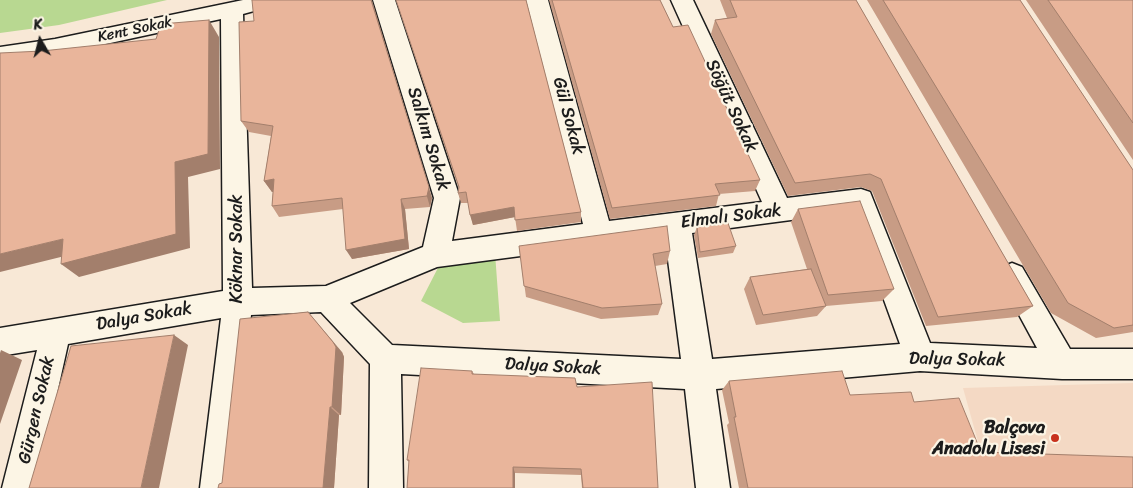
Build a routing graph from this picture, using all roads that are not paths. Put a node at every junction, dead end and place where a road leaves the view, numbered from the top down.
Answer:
1 (269, 0) edge
2 (384, 0) edge
3 (536, 0) edge
4 (682, 0) edge
5 (232, 10) junction
6 (0, 55) edge
7 (780, 211) junction
8 (677, 223) junction
9 (599, 232) junction
10 (435, 255) junction
11 (1002, 260) edge
12 (327, 299) junction
13 (238, 302) junction
14 (56, 332) junction
15 (0, 342) edge
16 (920, 357) junction
17 (385, 359) junction
18 (1062, 364) junction
19 (1133, 364) edge
20 (699, 375) junction
21 (19, 488) edge
22 (217, 488) edge
23 (386, 488) edge
24 (713, 488) edge

1 - 5 street, Kent Sokak
2 - 10 street, Salkım Sokak
3 - 9 street, Gül Sokak
4 - 7 street, Söğüt Sokak
5 - 6 street, Kent Sokak
5 - 13 street, Köknar Sokak
7 - 8 street, Elmalı Sokak
7 - 16 street, Elmalı Sokak
8 - 9 street, Elmalı Sokak
8 - 20 street
9 - 10 street, Elmalı Sokak
10 - 12 street
11 - 18 street
12 - 13 street, Dalya Sokak
12 - 17 street
13 - 14 street, Dalya Sokak
13 - 22 street, Köknar Sokak
14 - 15 street, Dalya Sokak
14 - 21 street, Gürgen Sokak
16 - 18 street, Dalya Sokak
16 - 20 street, Dalya Sokak
17 - 20 street, Dalya Sokak
17 - 23 street
18 - 19 street, Dalya Sokak
20 - 24 street

